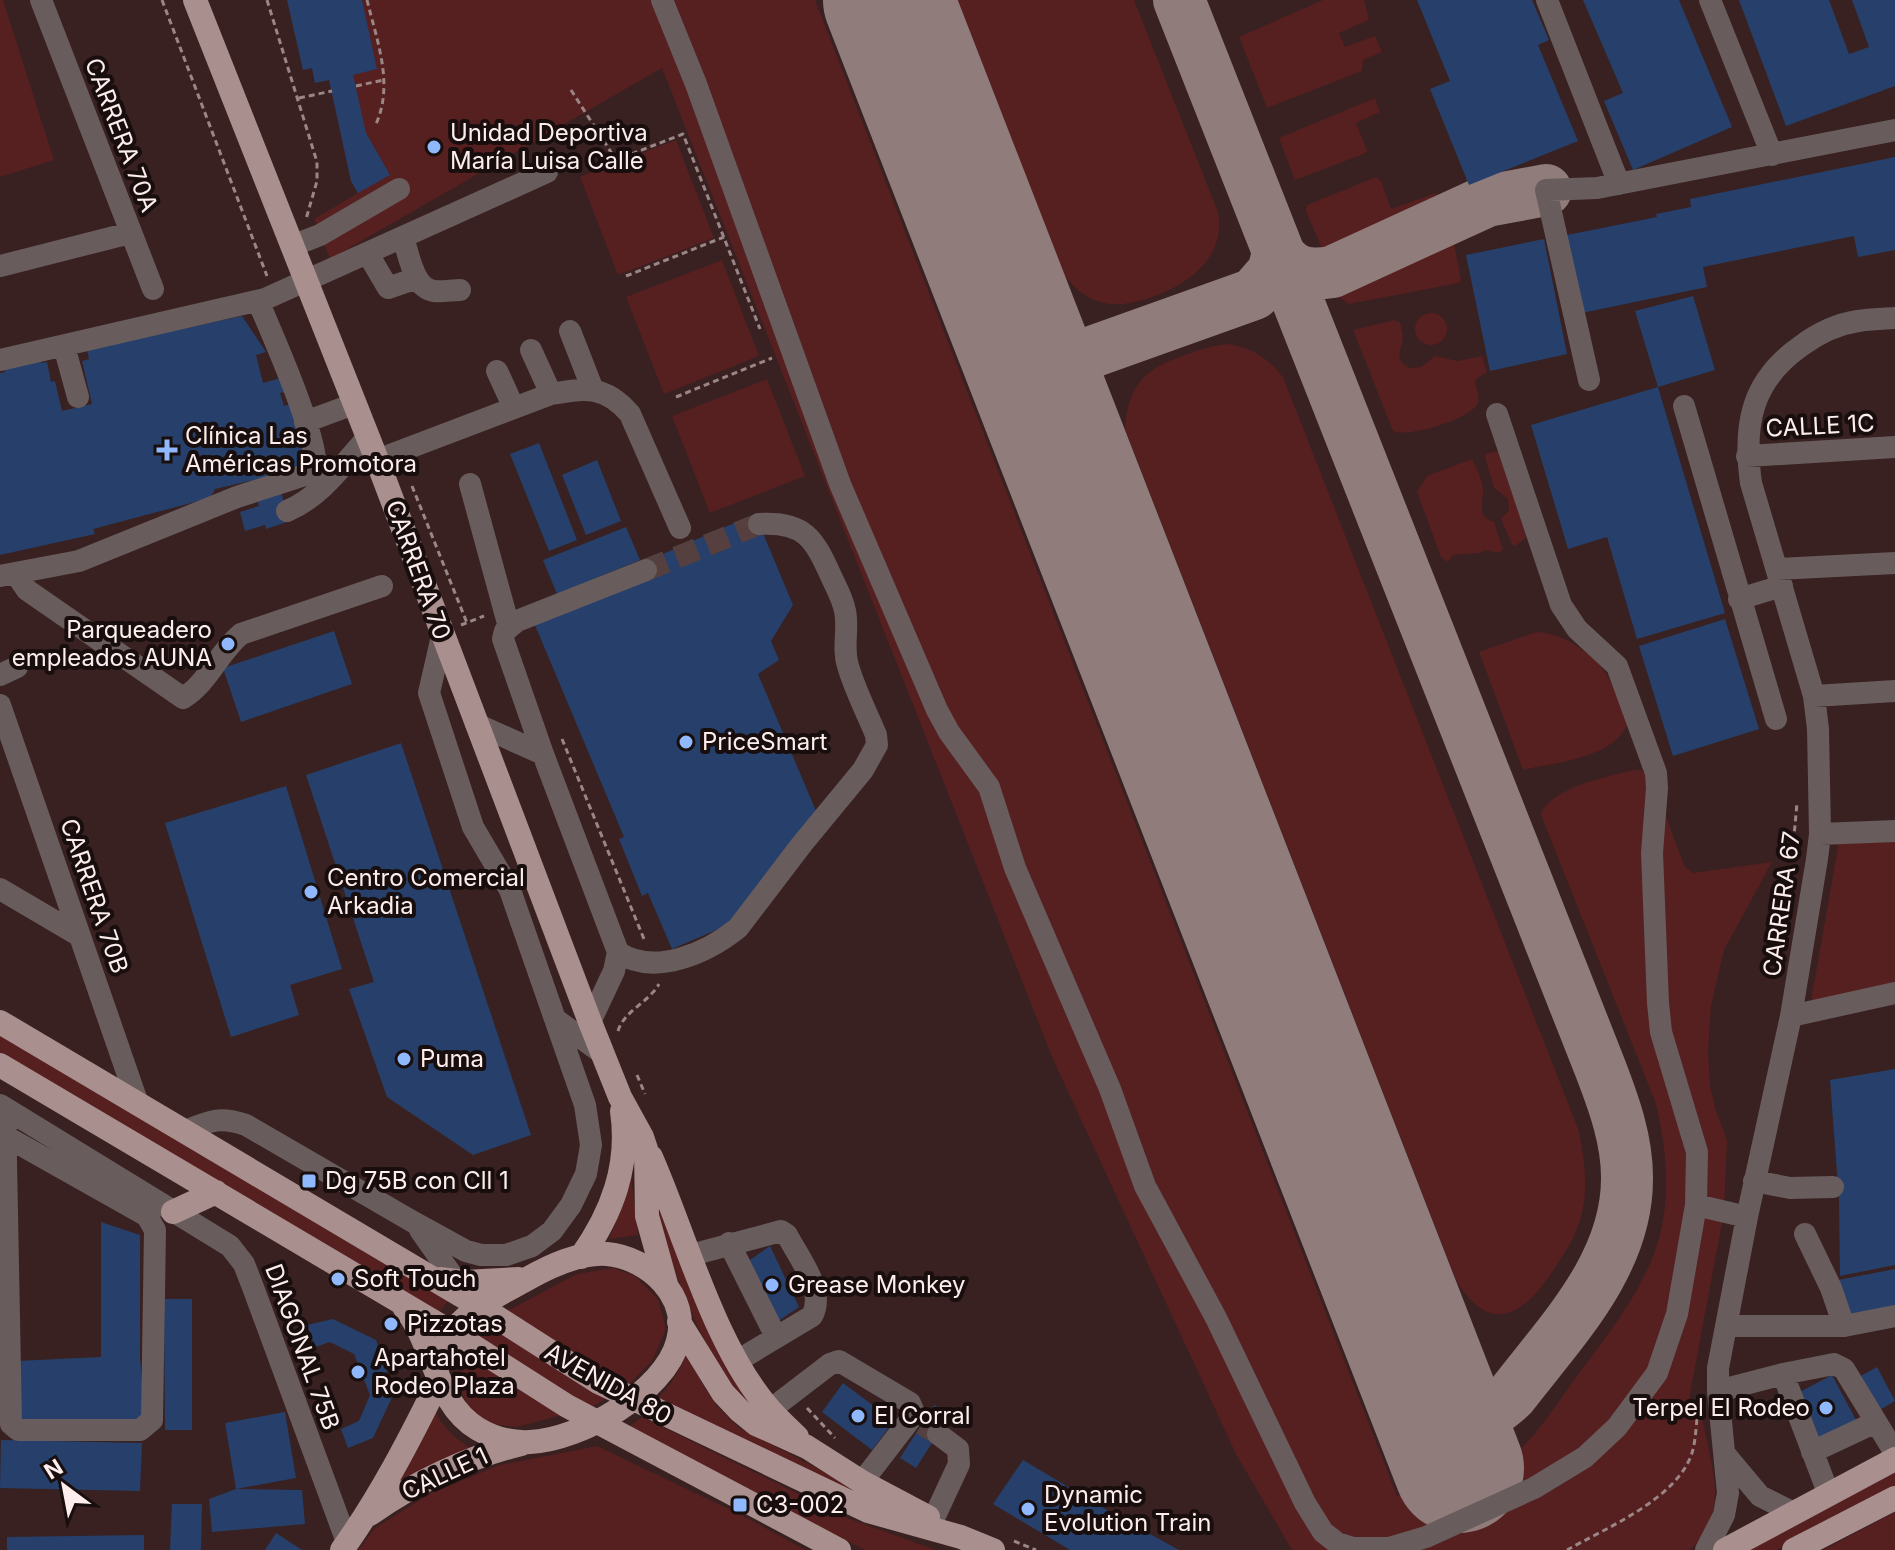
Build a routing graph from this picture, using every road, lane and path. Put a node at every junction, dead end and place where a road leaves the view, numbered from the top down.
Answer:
1 (41, 0) edge
2 (162, 0) edge
3 (195, 0) edge
4 (267, 0) edge
5 (367, 0) edge
6 (662, 0) edge
7 (1547, 0) edge
8 (1710, 0) edge
9 (385, 80) junction
10 (356, 86) dead end
11 (571, 90) dead end
12 (332, 91) dead end
13 (299, 98) junction
14 (376, 124) dead end
15 (1895, 130) edge
16 (1772, 155) junction
17 (547, 172) dead end
18 (1619, 184) junction
19 (399, 189) dead end
20 (130, 233) junction
21 (724, 237) junction
22 (403, 238) junction
23 (302, 242) junction
24 (368, 254) junction
25 (0, 266) edge
26 (626, 276) dead end
27 (417, 278) junction
28 (305, 281) junction
29 (153, 289) dead end
30 (460, 290) dead end
31 (265, 298) junction
32 (1895, 318) edge
33 (570, 331) dead end
34 (761, 331) dead end
35 (64, 346) junction
36 (531, 350) dead end
37 (772, 358) dead end
38 (0, 360) edge
39 (497, 371) dead end
40 (1589, 380) dead end
41 (593, 390) junction
42 (551, 394) junction
43 (78, 397) dead end
44 (676, 397) dead end
45 (354, 404) junction
46 (1684, 406) dead end
47 (514, 408) junction
48 (1497, 414) dead end
49 (305, 422) junction
50 (368, 437) junction
51 (1895, 447) edge
52 (1747, 456) junction
53 (377, 460) junction
54 (470, 484) dead end
55 (287, 511) dead end
56 (759, 524) tunnel mouth
57 (680, 528) dead end
58 (1895, 563) edge
59 (646, 570) tunnel mouth
60 (8, 575) edge
61 (1780, 577) junction
62 (382, 586) dead end
63 (1739, 599) junction
64 (509, 627) junction
65 (442, 636) junction
66 (1895, 691) edge
67 (1814, 696) junction
68 (0, 705) edge
69 (1776, 719) dead end
70 (476, 724) junction
71 (543, 754) junction
72 (1797, 803) dead end
73 (1895, 831) edge
74 (1820, 834) junction
75 (0, 889) edge
76 (1787, 905) dead end
77 (80, 936) junction
78 (618, 952) junction
79 (1895, 993) edge
80 (1791, 1016) junction
81 (555, 1019) junction
82 (0, 1022) edge
83 (590, 1022) junction
84 (602, 1053) junction
85 (0, 1065) edge
86 (620, 1097) junction
87 (138, 1104) junction
88 (2, 1107) edge
89 (185, 1131) junction
90 (5, 1136) junction
91 (642, 1137) junction
92 (1754, 1181) junction
93 (1833, 1187) dead end
94 (216, 1192) junction
95 (1696, 1205) junction
96 (173, 1212) junction
97 (1747, 1217) junction
98 (415, 1223) junction
99 (1805, 1234) dead end
100 (729, 1243) junction
101 (691, 1255) junction
102 (581, 1257) junction
103 (529, 1277) junction
104 (444, 1280) junction
105 (666, 1284) junction
106 (397, 1299) junction
107 (479, 1306) junction
108 (1895, 1316) edge
109 (679, 1322) junction
110 (1726, 1326) junction
111 (1844, 1326) junction
112 (451, 1332) junction
113 (776, 1337) junction
114 (737, 1361) junction
115 (1783, 1374) junction
116 (438, 1375) junction
117 (1718, 1391) junction
118 (632, 1401) junction
119 (1698, 1409) dead end
120 (770, 1410) junction
121 (595, 1421) junction
122 (1876, 1422) junction
123 (924, 1425) junction
124 (530, 1442) junction
125 (807, 1447) junction
126 (1723, 1451) junction
127 (1812, 1452) junction
128 (1895, 1456) edge
129 (862, 1482) junction
130 (1829, 1495) junction
131 (1895, 1498) edge
132 (1794, 1513) junction
133 (365, 1518) junction
134 (933, 1520) junction
135 (961, 1537) junction
136 (344, 1546) edge
137 (839, 1550) edge
138 (993, 1550) edge
139 (1567, 1550) edge
140 (1706, 1550) edge
141 (1725, 1550) edge
142 (1794, 1550) edge

1 - 20 street, CARRERA 70A
2 - 31 path
3 - 23 main road, CARRERA 70
4 - 13 path
5 - 9 path
6 - 95 street
7 - 18 street
8 - 16 street
9 - 10 path
9 - 14 path
11 - 21 path
12 - 13 path
13 - 23 path
15 - 16 street
16 - 18 street
17 - 22 street
18 - 40 street
19 - 23 street
20 - 25 street
20 - 29 street, CARRERA 70A
21 - 26 path
21 - 34 path
22 - 24 street
22 - 27 street
23 - 28 main road, CARRERA 70
24 - 27 street
24 - 28 street
27 - 30 street
28 - 31 street
28 - 45 main road, CARRERA 70
31 - 35 street
31 - 49 street
32 - 52 street, CARRERA 67
33 - 41 street
35 - 38 street
35 - 43 street
36 - 42 street
37 - 44 path
39 - 47 street
41 - 42 street
41 - 57 street
42 - 47 street
45 - 49 street
45 - 50 main road, CARRERA 70
46 - 63 street
47 - 53 street
48 - 95 street
49 - 60 street
50 - 53 main road, CARRERA 70
50 - 55 street
51 - 52 street, CALLE 1C
52 - 61 street, CARRERA 67
53 - 65 main road, CARRERA 70
54 - 64 street
56 - 78 street
58 - 61 street
59 - 64 street
60 - 62 street
61 - 63 street
61 - 67 street, CARRERA 67
63 - 69 street
64 - 71 street
65 - 70 main road, CARRERA 70
65 - 81 street
66 - 67 street
67 - 74 street, CARRERA 67
68 - 77 street, CARRERA 70B
70 - 71 street
70 - 83 main road, CARRERA 70
71 - 78 street
72 - 76 path
73 - 74 street
74 - 80 street, CARRERA 67
75 - 77 street
77 - 87 street, CARRERA 70B
78 - 83 street
79 - 80 street
80 - 92 street, CARRERA 67
81 - 84 street
81 - 98 street
82 - 87 main road, AVENIDA 80
83 - 84 main road, CARRERA 70
84 - 86 main road, CARRERA 70
85 - 94 main road, AVENIDA 80
86 - 91 main road, CARRERA 70
86 - 102 main road, CARRERA 70
87 - 89 main road, AVENIDA 80
88 - 90 street
88 - 96 street, DIAGONAL 75B
89 - 98 street
89 - 104 main road, AVENIDA 80
90 - 90 street
91 - 101 main road
91 - 105 main road, CARRERA 70
92 - 93 street
92 - 97 street, CARRERA 67
94 - 96 main road
94 - 106 main road, AVENIDA 80
95 - 97 street
96 - 136 street, DIAGONAL 75B
97 - 110 street, CARRERA 67
98 - 104 street
99 - 111 street
100 - 101 street
100 - 113 street
100 - 113 street
101 - 114 main road
102 - 103 main road
102 - 105 main road
103 - 104 main road
103 - 107 main road
104 - 107 main road, AVENIDA 80
105 - 109 main road, CARRERA 70
106 - 112 main road, AVENIDA 80
106 - 116 main road
107 - 112 main road
107 - 118 main road, AVENIDA 80
108 - 111 street
109 - 118 main road, CALLE 1
109 - 125 main road, CARRERA 70
110 - 111 street
110 - 117 street, CARRERA 67
112 - 116 main road, CALLE 1
112 - 121 main road, AVENIDA 80
113 - 114 street
114 - 120 main road
115 - 117 street
115 - 122 street
115 - 127 street
116 - 124 main road
116 - 133 main road, CALLE 1
117 - 126 street, CARRERA 67
118 - 121 main road, CALLE 1
118 - 135 main road, AVENIDA 80
119 - 139 path
120 - 123 street
120 - 125 main road
121 - 124 main road, CALLE 1
121 - 137 main road, AVENIDA 80
122 - 127 street
122 - 128 street
123 - 129 street
123 - 134 street
124 - 133 main road, CALLE 1
125 - 129 main road
126 - 132 street
126 - 140 street, CARRERA 67
127 - 130 street
128 - 130 main road
129 - 134 main road
130 - 132 main road
131 - 142 main road
132 - 141 main road
133 - 136 main road, CALLE 1
134 - 135 main road
135 - 138 main road, AVENIDA 80

